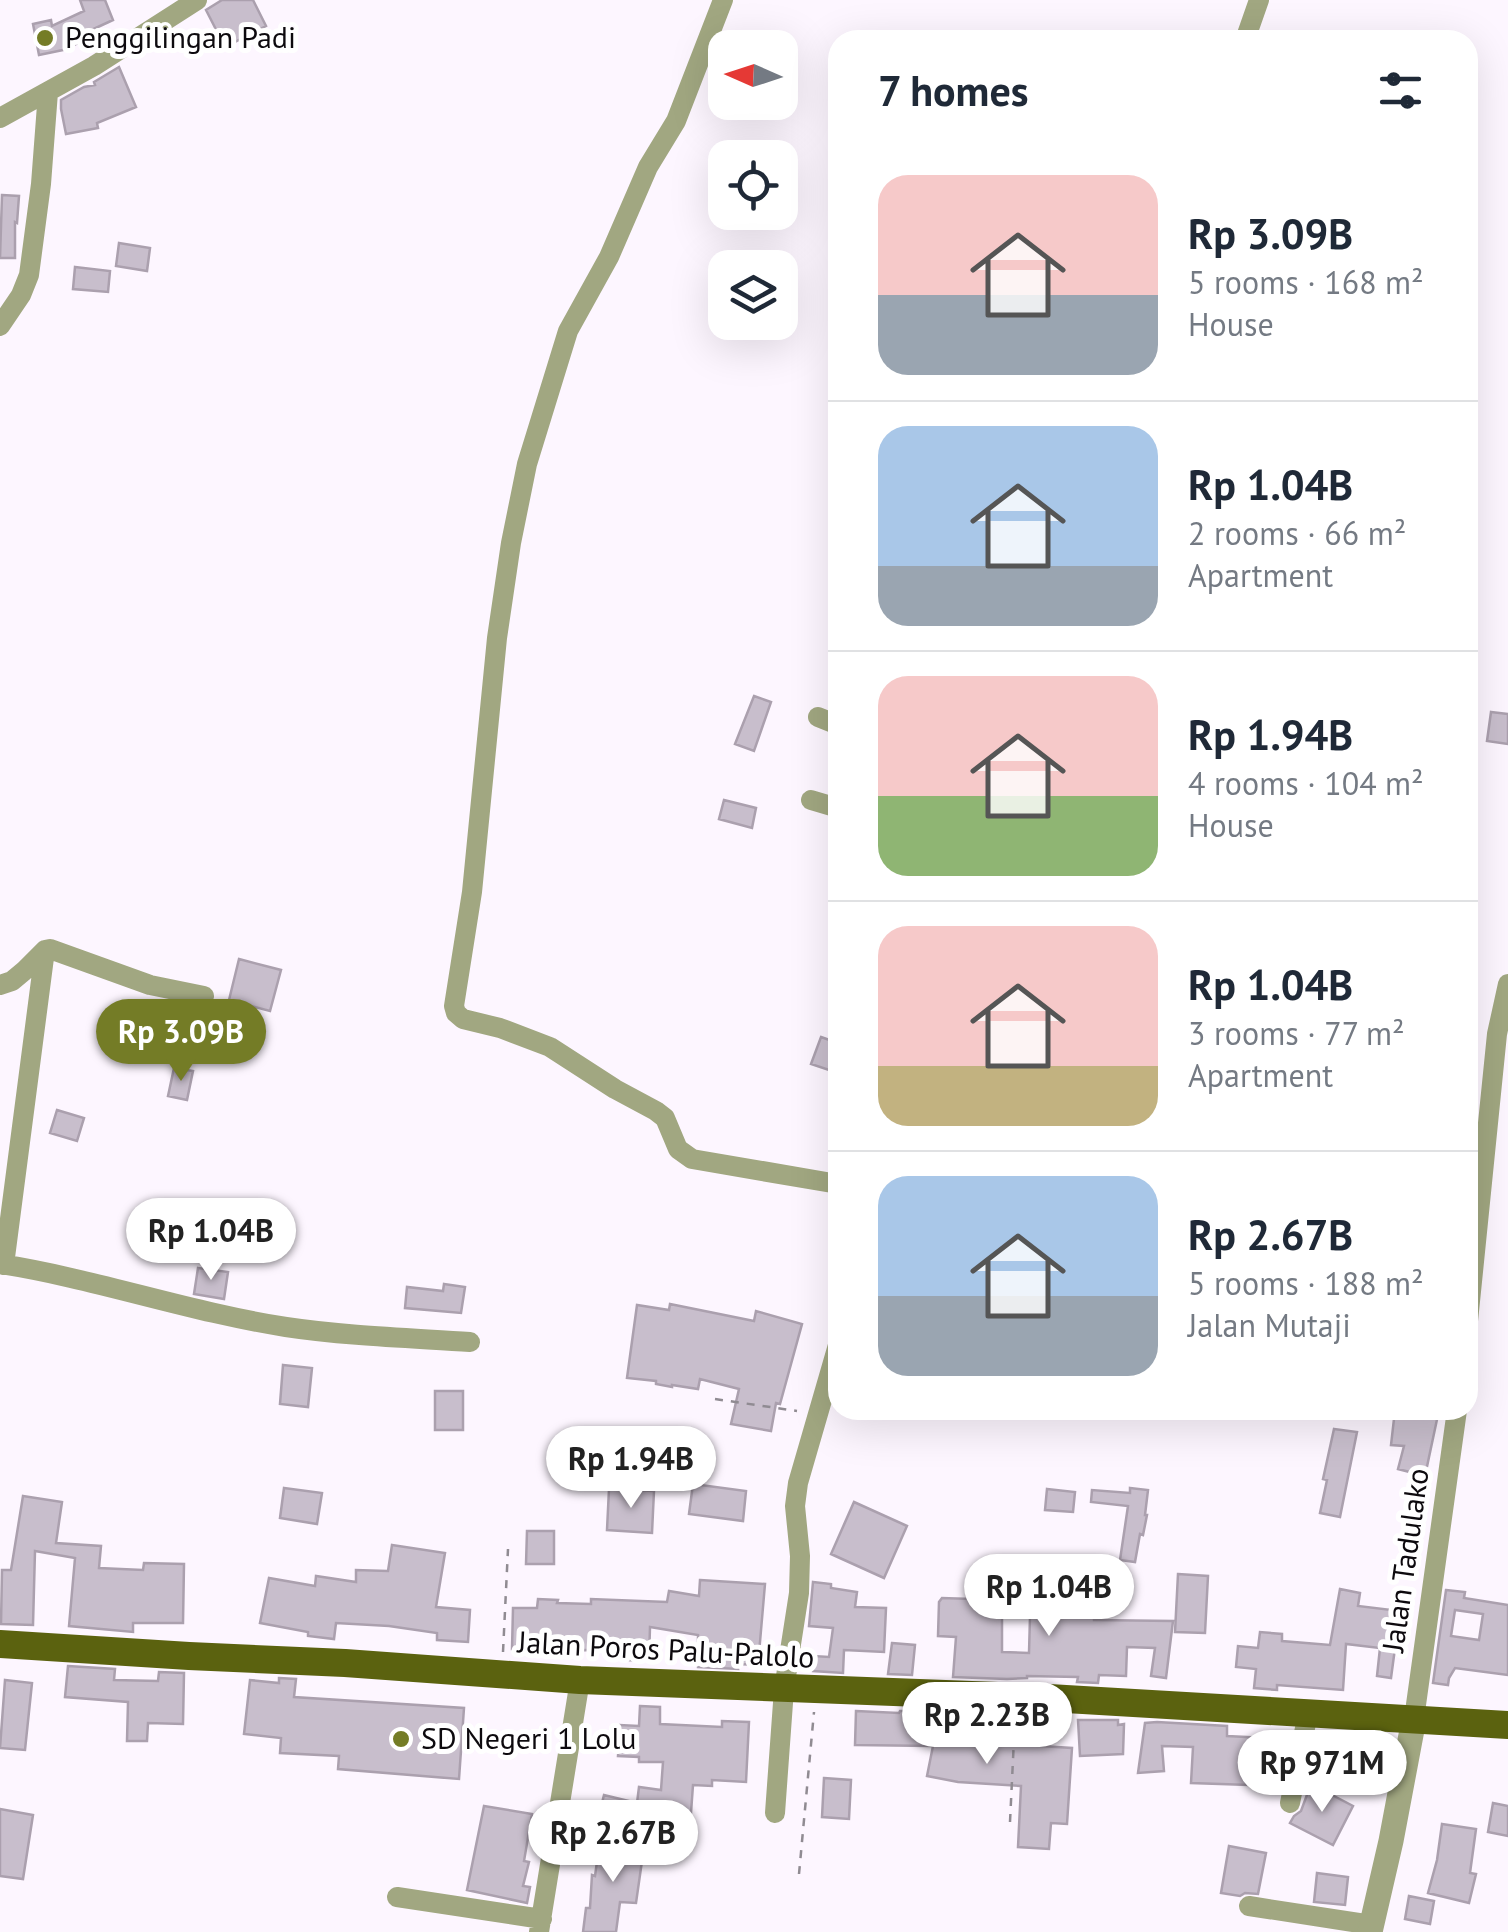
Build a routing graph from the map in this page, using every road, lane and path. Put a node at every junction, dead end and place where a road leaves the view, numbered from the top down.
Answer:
1 (197, 0) edge
2 (723, 0) edge
3 (1259, 0) edge
4 (1249, 30) edge
5 (48, 92) junction
6 (0, 118) edge
7 (0, 326) edge
8 (811, 800) dead end
9 (828, 805) edge
10 (45, 950) junction
11 (1508, 984) edge
12 (0, 985) edge
13 (204, 996) dead end
14 (828, 1182) edge
15 (1478, 1222) edge
16 (2, 1265) edge
17 (470, 1342) dead end
18 (828, 1380) edge
19 (715, 1398) dead end
20 (818, 1414) junction
21 (1456, 1420) edge
22 (508, 1549) dead end
23 (0, 1644) edge
24 (502, 1674) junction
25 (580, 1680) junction
26 (784, 1689) junction
27 (816, 1690) junction
28 (1016, 1696) junction
29 (1308, 1712) junction
30 (1414, 1719) junction
31 (1508, 1725) edge
32 (1290, 1803) dead end
33 (775, 1813) dead end
34 (1010, 1822) dead end
35 (799, 1874) dead end
36 (397, 1897) dead end
37 (1249, 1906) dead end
38 (540, 1926) edge
39 (1371, 1928) edge

1 - 5 street
2 - 14 street
3 - 4 street
5 - 6 street
5 - 7 street
8 - 9 street
10 - 12 street
10 - 13 street
10 - 16 street
11 - 15 street
16 - 17 street
18 - 20 street
19 - 20 path
20 - 26 street
21 - 30 street, Jalan Tadulako
22 - 24 path
23 - 24 main road, Jalan Poros Palu-Palolo
24 - 25 main road, Jalan Poros Palu-Palolo
25 - 26 main road, Jalan Poros Palu-Palolo
25 - 38 street
26 - 27 main road, Jalan Poros Palu-Palolo
26 - 33 street
27 - 28 main road, Jalan Poros Palu-Palolo
27 - 35 path
28 - 29 main road, Jalan Poros Palu-Palolo
28 - 34 path
29 - 30 main road, Jalan Poros Palu-Palolo
29 - 32 street
30 - 31 main road, Jalan Poros Palu-Palolo
30 - 39 street
36 - 38 street
37 - 39 street

